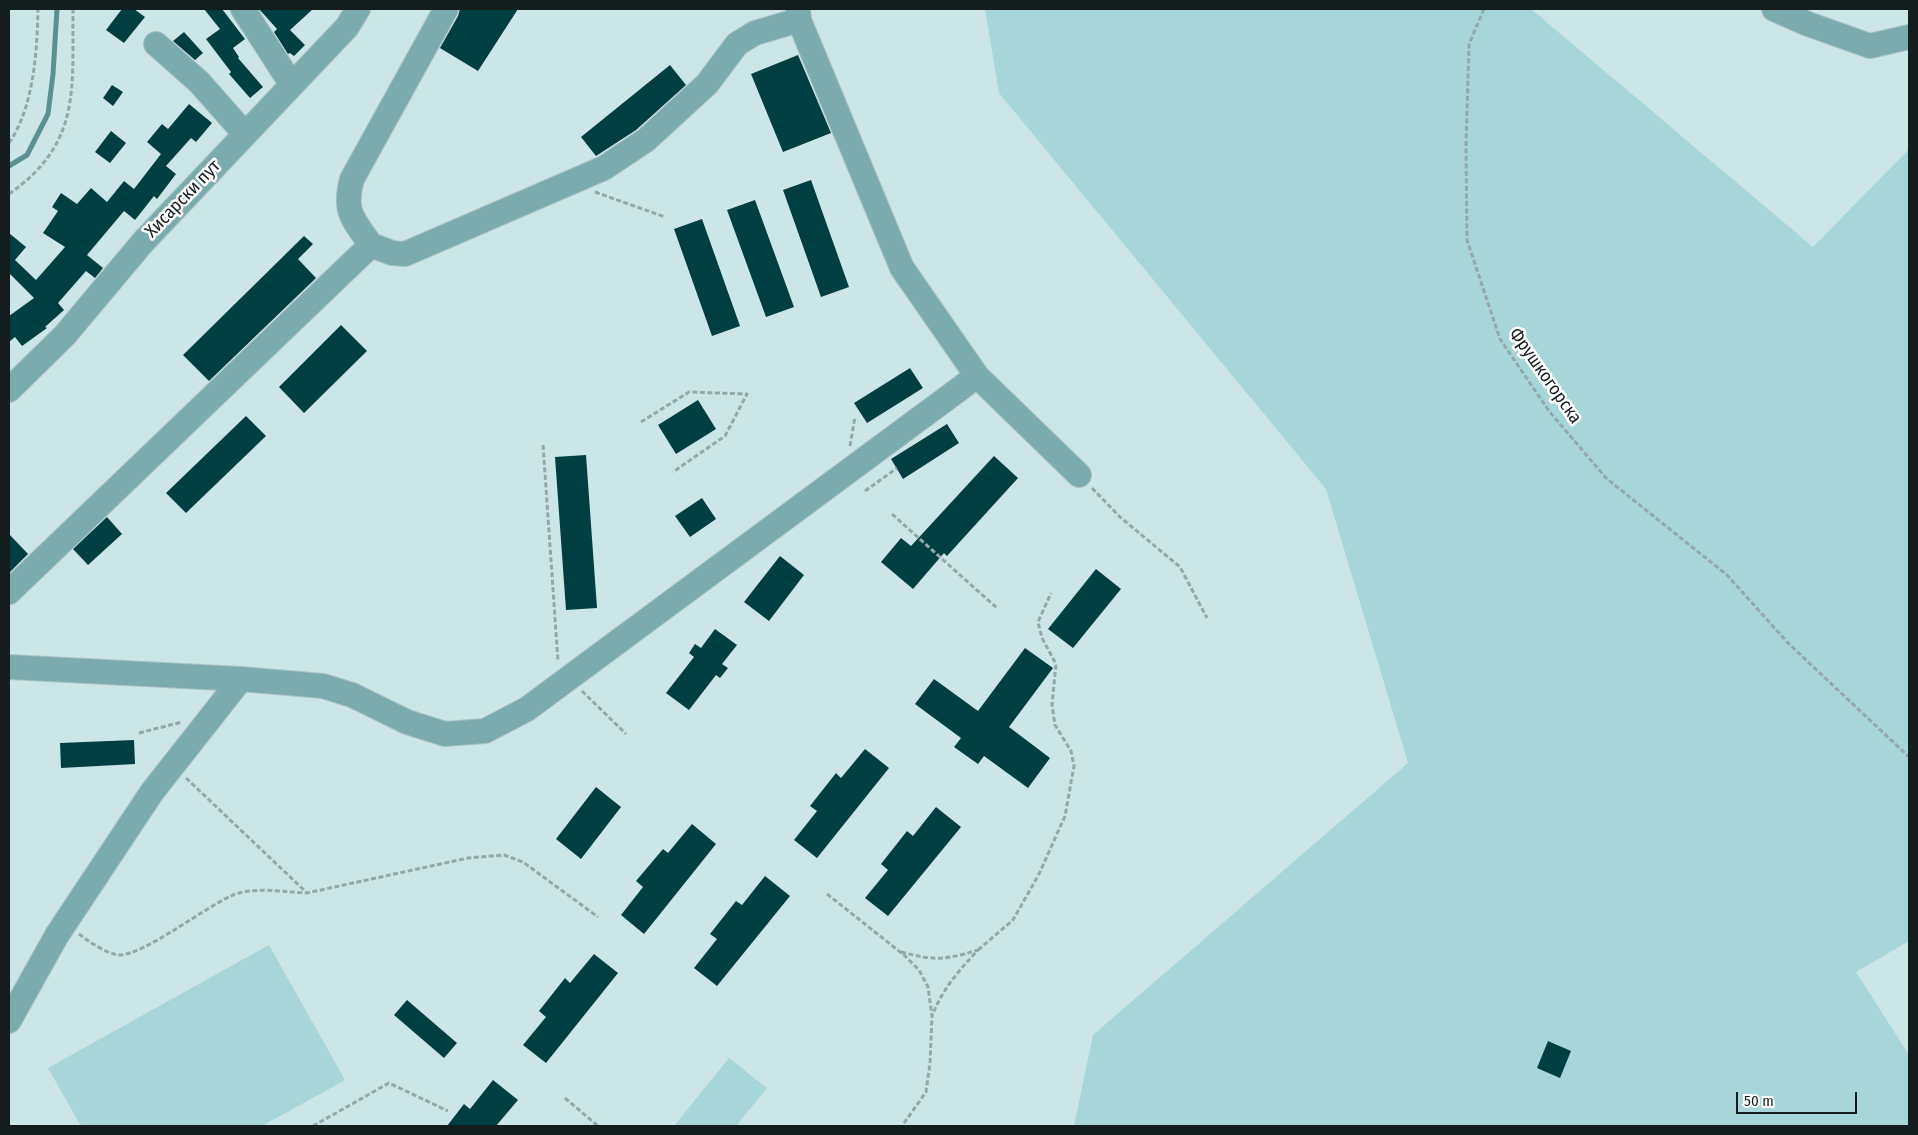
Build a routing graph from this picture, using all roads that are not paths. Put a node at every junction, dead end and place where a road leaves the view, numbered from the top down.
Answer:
1 (243, 9) edge
2 (358, 9) edge
3 (446, 9) edge
4 (1774, 9) edge
5 (798, 15) edge
6 (1909, 37) edge
7 (156, 44) dead end
8 (292, 85) junction
9 (245, 134) junction
10 (371, 245) junction
11 (977, 376) junction
12 (9, 390) edge
13 (1080, 475) road end
14 (9, 592) edge
15 (9, 667) edge
16 (241, 679) junction
17 (9, 1021) edge

1 - 8 street
2 - 8 street, Хисарски пут
3 - 10 street
4 - 6 street
5 - 10 street
5 - 11 street
7 - 9 street
8 - 9 street, Хисарски пут
9 - 12 street, Хисарски пут
10 - 14 street
11 - 13 street
11 - 16 street
15 - 16 street
16 - 17 street

